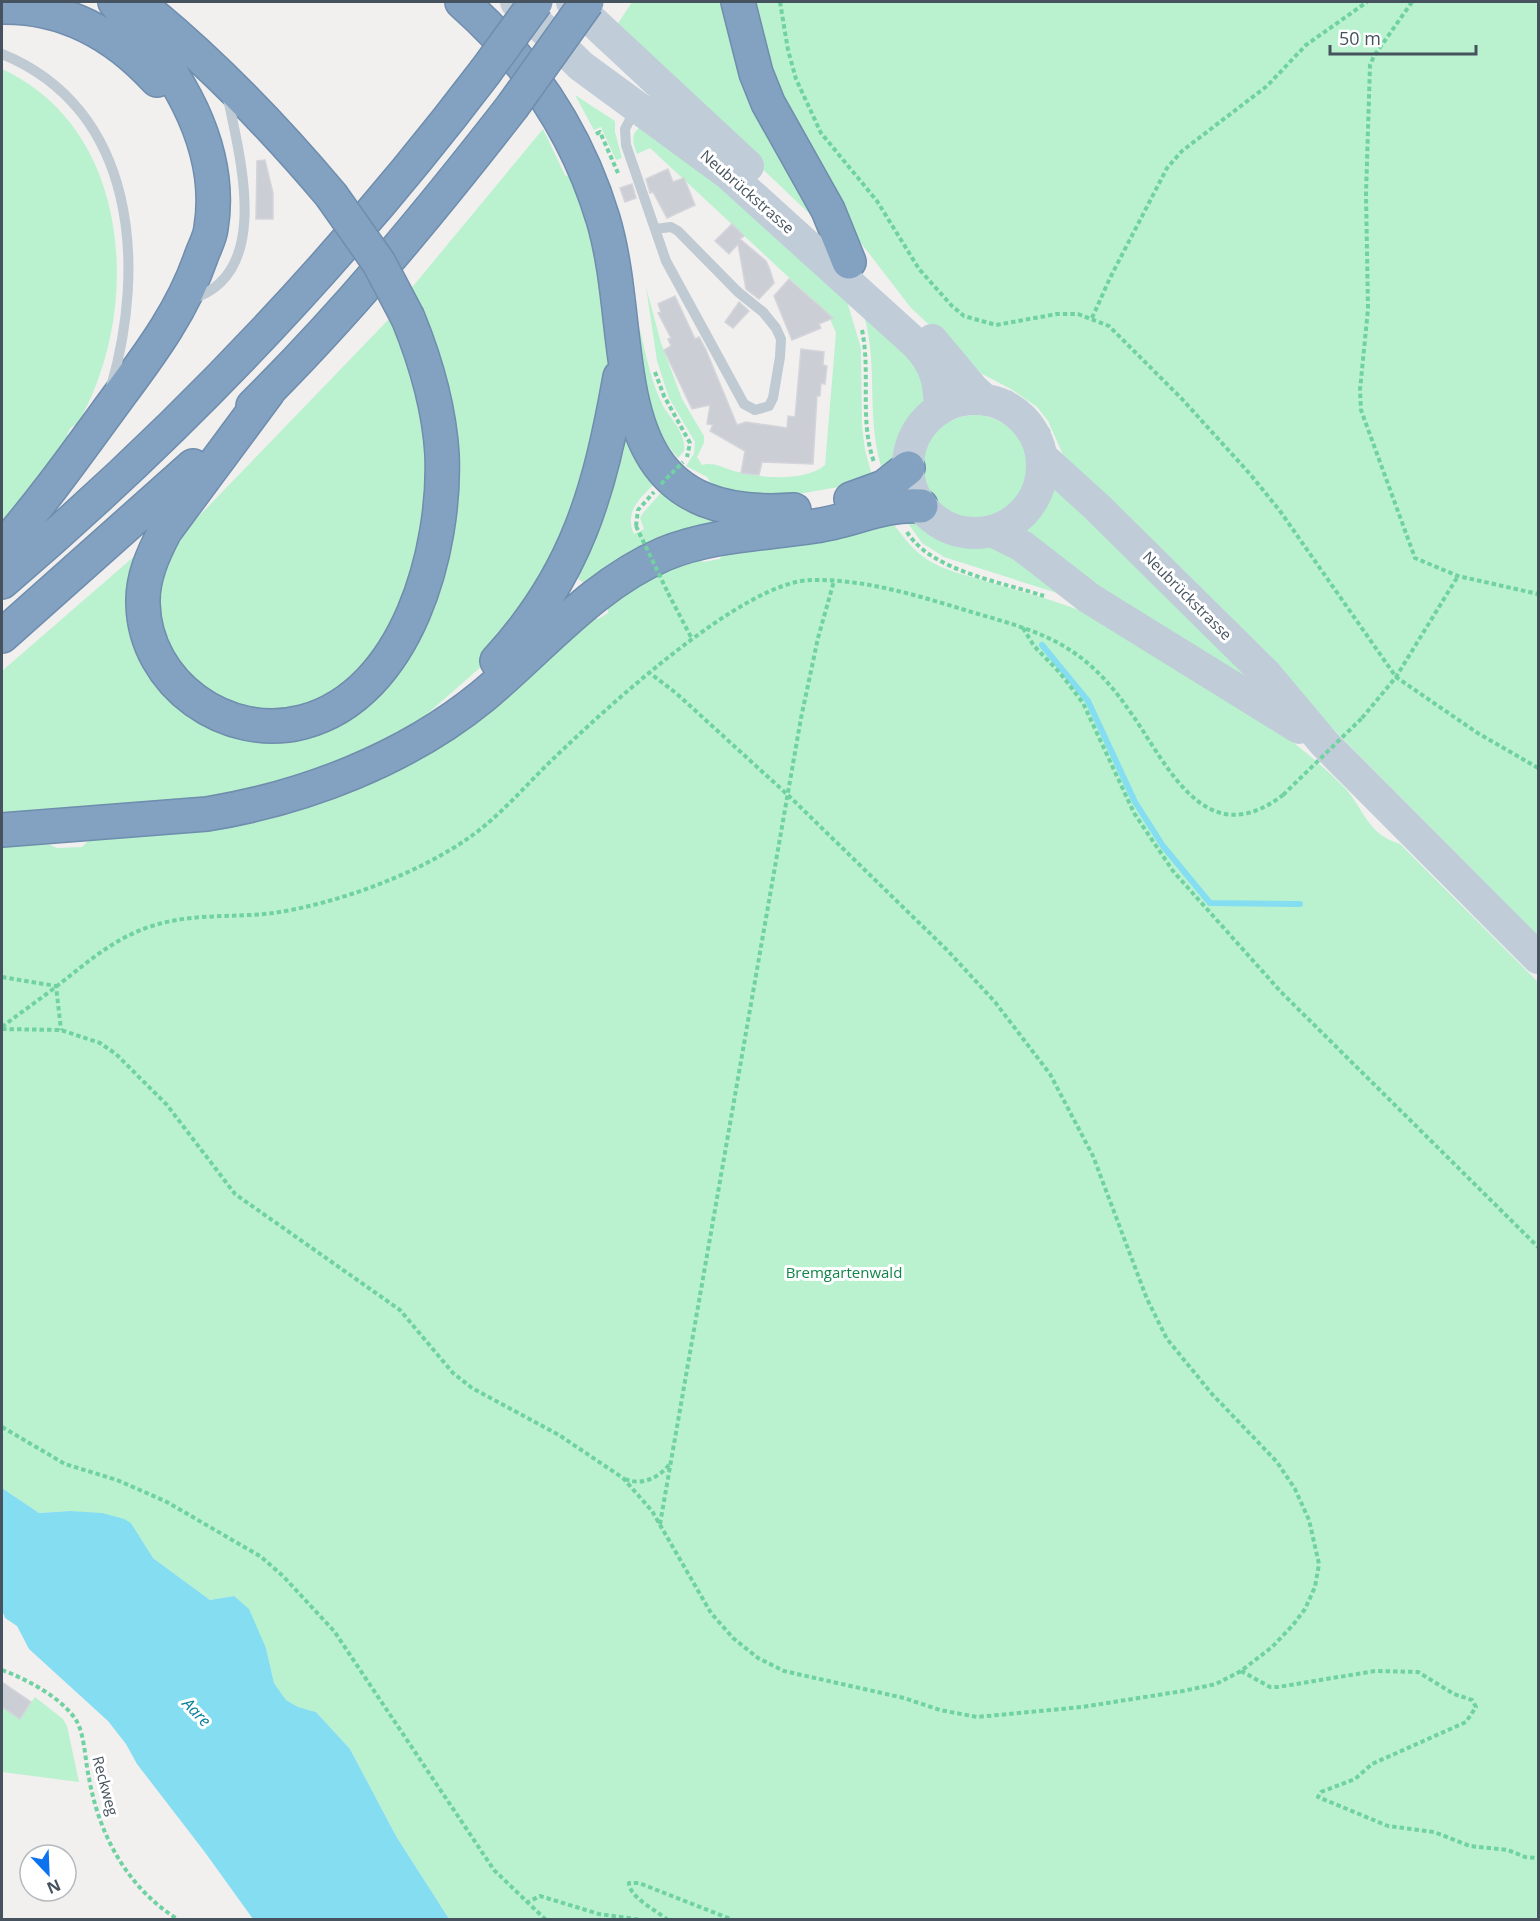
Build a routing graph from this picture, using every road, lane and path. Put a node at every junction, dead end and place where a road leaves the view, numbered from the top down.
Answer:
1 (115, 2) edge
2 (137, 2) edge
3 (462, 2) edge
4 (516, 2) edge
5 (536, 2) edge
6 (572, 2) edge
7 (587, 2) edge
8 (738, 2) edge
9 (780, 2) edge
10 (1367, 2) edge
11 (1412, 2) edge
12 (2, 7) edge
13 (2, 54) edge
14 (224, 79) junction
15 (637, 108) junction
16 (655, 229) junction
17 (200, 259) junction
18 (849, 262) junction
19 (184, 301) junction
20 (1092, 318) junction
21 (860, 319) dead end
22 (623, 359) junction
23 (268, 392) junction
24 (994, 395) junction
25 (940, 409) junction
26 (102, 419) junction
27 (1047, 446) junction
28 (682, 462) dead end
29 (893, 470) junction
30 (912, 516) junction
31 (992, 531) junction
32 (2, 548) edge
33 (1458, 576) junction
34 (834, 581) junction
35 (2, 582) edge
36 (1539, 594) edge
37 (1049, 597) dead end
38 (1023, 628) junction
39 (2, 636) edge
40 (692, 639) junction
41 (651, 674) junction
42 (1395, 677) junction
43 (1324, 743) junction
44 (389, 754) junction
45 (1539, 768) edge
46 (789, 796) junction
47 (2, 830) edge
48 (1539, 958) edge
49 (2, 977) edge
50 (56, 986) junction
51 (2, 1028) edge
52 (61, 1030) junction
53 (1539, 1247) edge
54 (2, 1427) edge
55 (669, 1464) junction
56 (624, 1478) junction
57 (660, 1524) junction
58 (2, 1670) edge
59 (1241, 1671) junction
60 (1539, 1858) edge
61 (526, 1903) junction
62 (179, 1920) edge
63 (546, 1920) edge
64 (642, 1920) edge
65 (668, 1920) edge
66 (733, 1920) edge

1 - 17 highway
2 - 14 highway
3 - 22 highway
4 - 15 main road, Neubrückstrasse
5 - 35 highway, bridge
6 - 18 main road, Neubrückstrasse
7 - 23 highway, bridge
8 - 18 highway
9 - 20 path
10 - 20 path
11 - 33 path
12 - 17 highway
13 - 26 lane
14 - 19 lane
14 - 23 highway, bridge
15 - 16 lane
15 - 25 main road, Neubrückstrasse
16 - 16 lane
17 - 19 highway
18 - 24 main road, Neubrückstrasse
19 - 26 highway
20 - 42 path
21 - 29 path
22 - 29 highway
22 - 44 highway
23 - 39 highway
24 - 25 main road
24 - 27 main road
24 - 27 path
25 - 29 main road
26 - 32 highway
27 - 31 main road
27 - 43 main road, Neubrückstrasse
28 - 40 path, bridge
29 - 30 main road
30 - 31 main road
30 - 37 path
30 - 44 highway
31 - 43 main road, Neubrückstrasse
33 - 36 path
33 - 42 path
34 - 38 path
34 - 40 path
34 - 46 path
38 - 42 path, bridge
38 - 53 path
40 - 41 path
41 - 46 path
41 - 50 path
42 - 45 path
43 - 48 main road, Neubrückstrasse
44 - 47 highway
46 - 55 path
46 - 59 path
49 - 50 path
50 - 51 path
50 - 52 path
51 - 52 path
52 - 56 path
54 - 61 path
55 - 56 path
55 - 57 path
56 - 57 path
57 - 59 path
58 - 62 path, Reckweg
59 - 60 path
61 - 63 path
61 - 64 path
65 - 66 path

